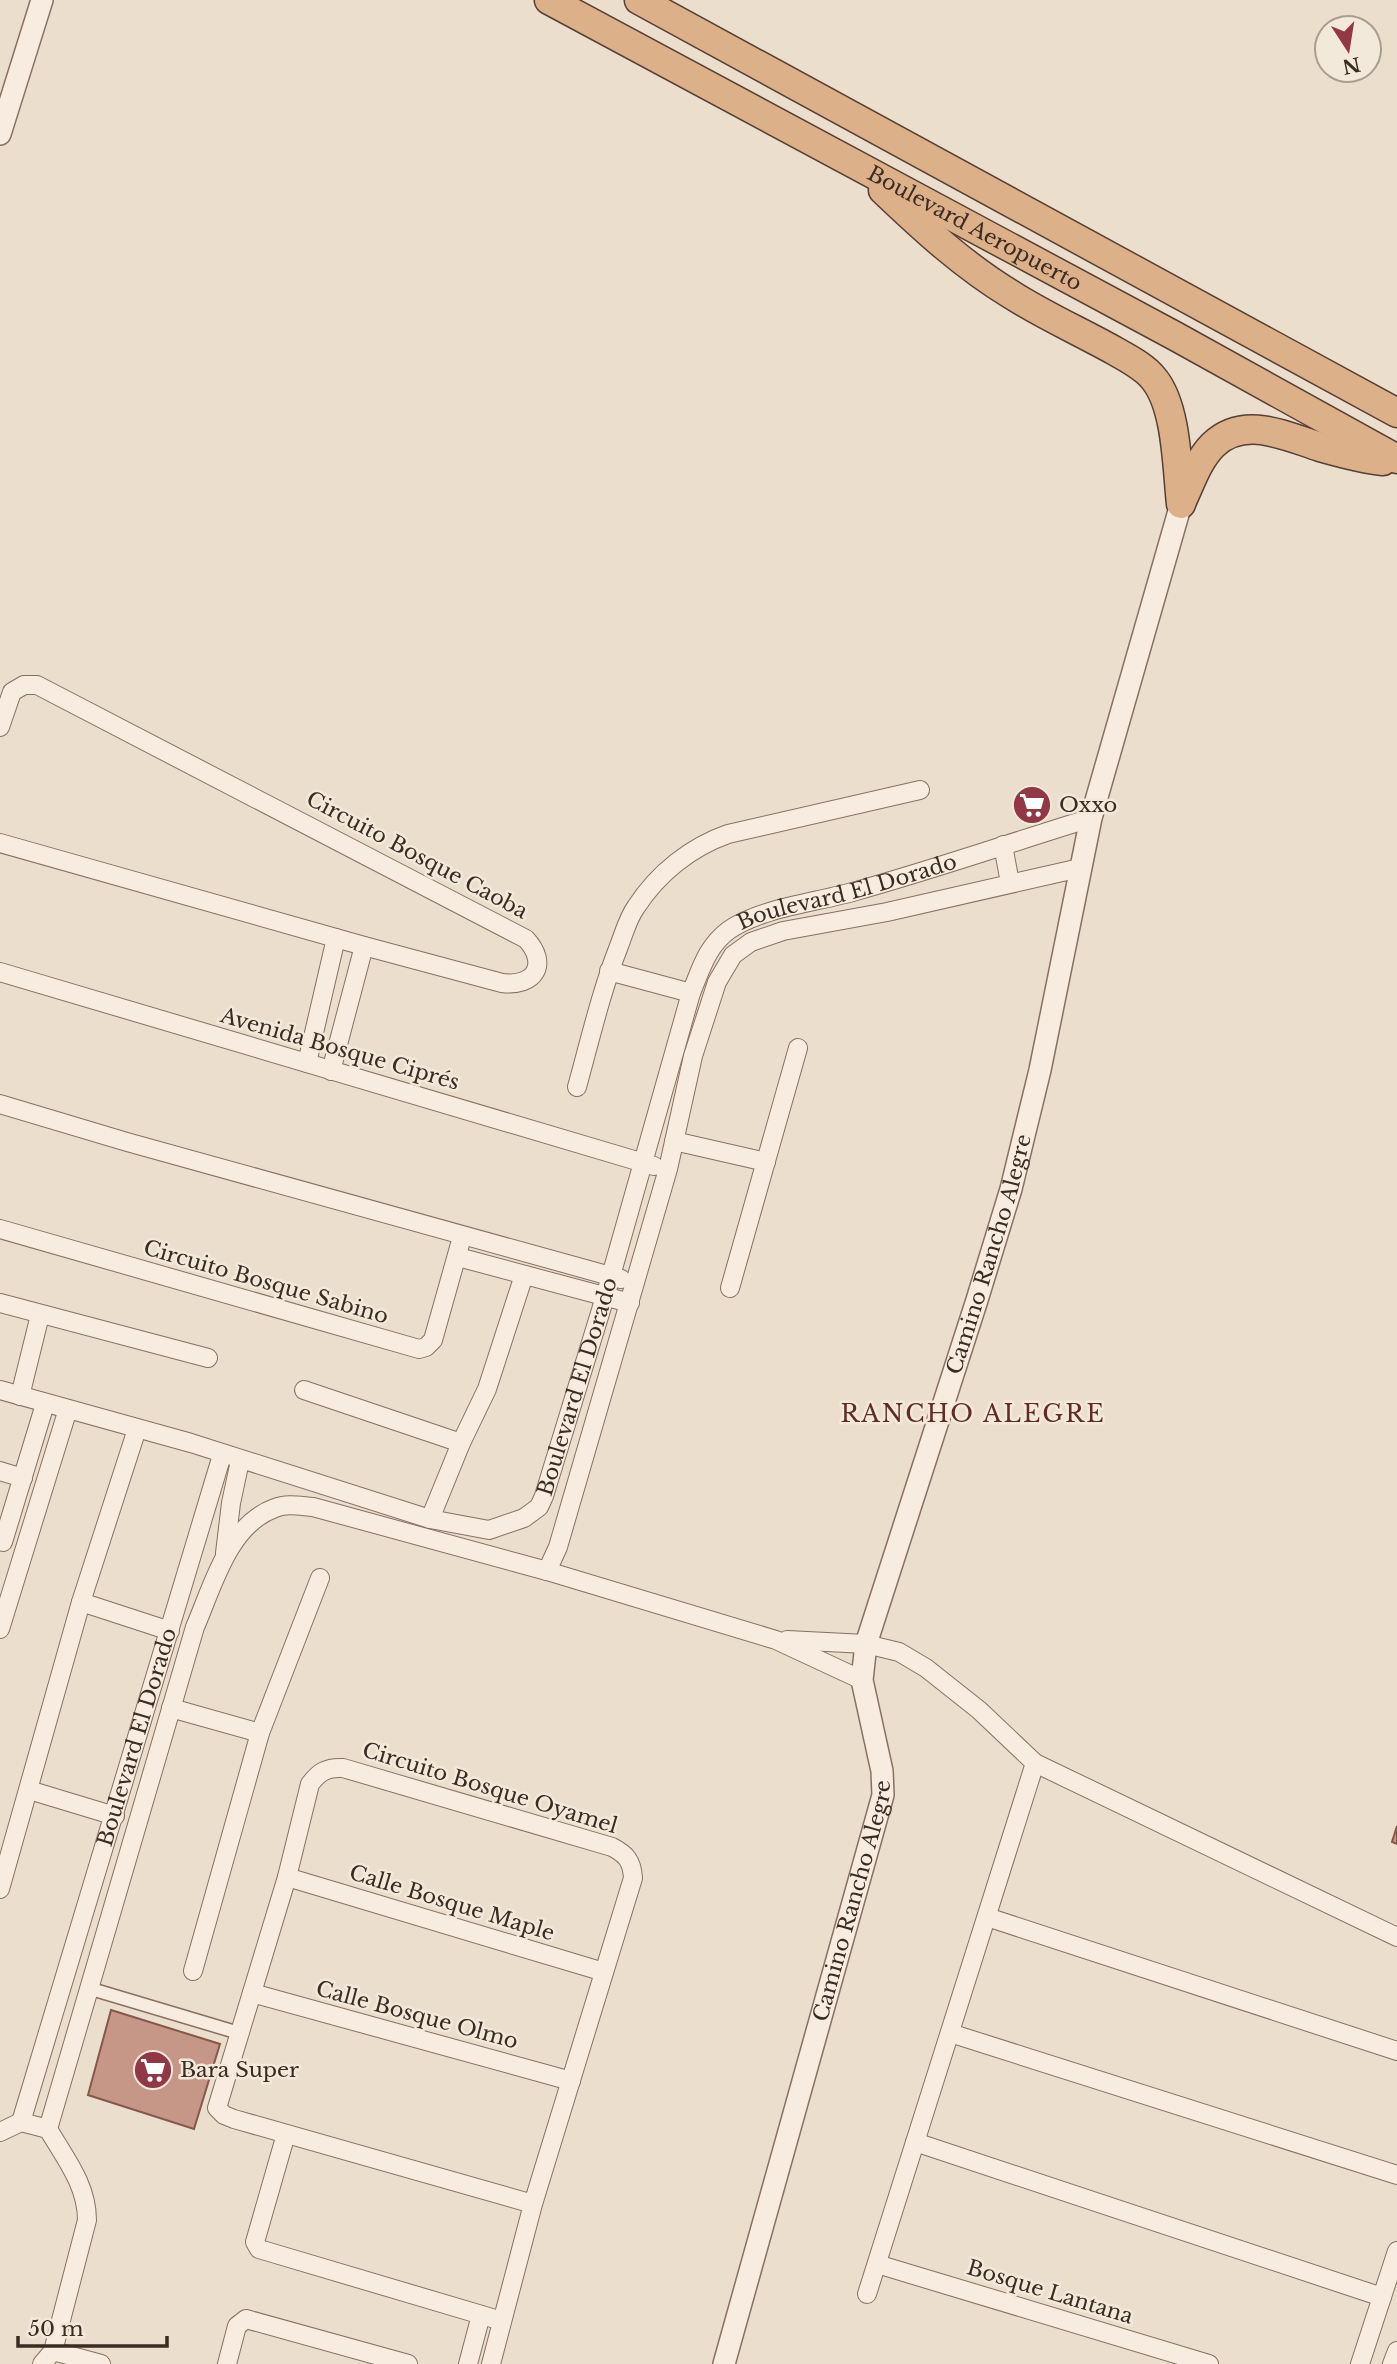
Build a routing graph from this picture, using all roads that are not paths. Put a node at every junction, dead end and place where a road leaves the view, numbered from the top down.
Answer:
1 (42, 0) edge
2 (550, 0) edge
3 (639, 0) edge
4 (0, 134) edge
5 (856, 164) junction
6 (1397, 413) edge
7 (1397, 461) edge
8 (1181, 503) junction
9 (0, 727) edge
10 (920, 790) dead end
11 (1091, 818) junction
12 (0, 843) edge
13 (1003, 845) junction
14 (1080, 868) junction
15 (1010, 883) junction
16 (880, 884) junction
17 (887, 912) junction
18 (336, 938) junction
19 (364, 946) junction
20 (609, 971) junction
21 (0, 972) edge
22 (691, 993) junction
23 (798, 1048) dead end
24 (307, 1063) junction
25 (331, 1071) junction
26 (577, 1087) dead end
27 (0, 1104) edge
28 (674, 1141) junction
29 (766, 1162) junction
30 (643, 1163) junction
31 (668, 1169) junction
32 (0, 1229) edge
33 (462, 1237) junction
34 (458, 1257) junction
35 (524, 1275) junction
36 (610, 1276) junction
37 (635, 1283) junction
38 (730, 1288) dead end
39 (605, 1297) junction
40 (0, 1303) edge
41 (630, 1303) junction
42 (40, 1315) junction
43 (208, 1358) dead end
44 (0, 1390) edge
45 (304, 1391) dead end
46 (20, 1396) junction
47 (45, 1404) junction
48 (68, 1409) junction
49 (137, 1429) junction
50 (461, 1443) junction
51 (222, 1455) junction
52 (240, 1461) junction
53 (0, 1471) edge
54 (23, 1478) junction
55 (429, 1520) junction
56 (2, 1542) edge
57 (25, 1551) junction
58 (224, 1560) junction
59 (547, 1571) junction
60 (320, 1578) dead end
61 (81, 1602) junction
62 (0, 1629) edge
63 (170, 1631) junction
64 (776, 1640) junction
65 (866, 1644) junction
66 (862, 1680) junction
67 (171, 1708) junction
68 (260, 1733) junction
69 (1035, 1763) junction
70 (29, 1790) junction
71 (115, 1816) junction
72 (286, 1877) junction
73 (0, 1889) edge
74 (987, 1917) junction
75 (1397, 1937) edge
76 (193, 1971) dead end
77 (604, 1972) junction
78 (89, 1988) junction
79 (252, 1993) junction
80 (239, 2033) junction
81 (950, 2033) junction
82 (1397, 2051) edge
83 (571, 2081) junction
84 (21, 2122) junction
85 (48, 2129) junction
86 (0, 2132) edge
87 (286, 2134) junction
88 (915, 2142) junction
89 (1397, 2175) edge
90 (533, 2204) junction
91 (1397, 2251) edge
92 (877, 2264) junction
93 (867, 2294) dead end
94 (1382, 2297) junction
95 (481, 2315) junction
96 (502, 2322) junction
97 (1397, 2351) edge
98 (47, 2357) edge
99 (101, 2364) edge
100 (227, 2364) edge
101 (408, 2364) edge
102 (468, 2364) edge
103 (491, 2364) edge
104 (724, 2364) edge
105 (1209, 2364) edge
106 (1360, 2364) edge
107 (1392, 2364) edge

1 - 4 street
2 - 5 highway, Boulevard Aeropuerto
3 - 6 highway, Boulevard Aeropuerto
5 - 7 highway, Boulevard Aeropuerto
5 - 8 highway
7 - 8 highway
8 - 11 street
9 - 19 street, Circuito Bosque Caoba
10 - 20 street
11 - 13 street, Boulevard El Dorado
11 - 14 street
12 - 18 street, Circuito Bosque Caoba
13 - 15 street
13 - 16 street, Boulevard El Dorado
14 - 15 street, Boulevard El Dorado
14 - 65 street, Camino Rancho Alegre
15 - 17 street, Boulevard El Dorado
16 - 17 street
16 - 22 street, Boulevard El Dorado
17 - 28 street, Boulevard El Dorado
18 - 19 street, Circuito Bosque Caoba
18 - 24 street
19 - 25 street
20 - 22 street
20 - 26 street
21 - 24 street, Avenida Bosque Ciprés
22 - 30 street, Boulevard El Dorado
23 - 29 street
24 - 25 street, Avenida Bosque Ciprés
25 - 30 street, Avenida Bosque Ciprés
27 - 33 street
28 - 29 street
28 - 31 street, Boulevard El Dorado
29 - 38 street
30 - 31 street, Avenida Bosque Ciprés
30 - 36 street, Boulevard El Dorado
31 - 37 street, Boulevard El Dorado
32 - 34 street, Circuito Bosque Sabino
33 - 34 street, Circuito Bosque Sabino
33 - 36 street
34 - 35 street
35 - 39 street
35 - 50 street
36 - 37 street
36 - 39 street, Boulevard El Dorado
37 - 41 street, Boulevard El Dorado
39 - 41 street
39 - 55 street, Boulevard El Dorado
40 - 42 street
41 - 59 street, Boulevard El Dorado
42 - 43 street
42 - 46 street
44 - 46 street
45 - 50 street
46 - 47 street
47 - 48 street
47 - 54 street
48 - 49 street
48 - 57 street
49 - 51 street
49 - 61 street
50 - 55 street
51 - 52 street, Boulevard El Dorado
51 - 63 street, Boulevard El Dorado
52 - 55 street, Boulevard El Dorado
52 - 58 street
53 - 54 street
54 - 56 street
56 - 57 street
57 - 62 street
58 - 59 street, Boulevard El Dorado
58 - 67 street, Boulevard El Dorado
59 - 64 street, Boulevard El Dorado
60 - 68 street
61 - 63 street
61 - 70 street
63 - 71 street, Boulevard El Dorado
64 - 65 street, Boulevard El Dorado
64 - 66 street, Boulevard El Dorado
65 - 66 street, Camino Rancho Alegre
65 - 69 street, Boulevard El Dorado
66 - 104 street, Camino Rancho Alegre
67 - 68 street
67 - 78 street, Boulevard El Dorado
68 - 76 street
69 - 74 street
69 - 75 street, Boulevard El Dorado
70 - 71 street
70 - 73 street
71 - 84 street, Boulevard El Dorado
72 - 77 street, Calle Bosque Maple
72 - 77 street, Circuito Bosque Oyamel
72 - 79 street, Circuito Bosque Oyamel
74 - 81 street
74 - 82 street
77 - 83 street, Circuito Bosque Oyamel
78 - 80 street
78 - 85 street, Boulevard El Dorado
79 - 80 street, Circuito Bosque Oyamel
79 - 83 street, Calle Bosque Olmo
80 - 87 street, Circuito Bosque Oyamel
81 - 88 street
81 - 89 street
83 - 90 street, Circuito Bosque Oyamel
84 - 85 street
84 - 86 street
85 - 98 street
87 - 90 street, Circuito Bosque Oyamel
87 - 95 street
88 - 92 street
88 - 94 street
90 - 96 street, Circuito Bosque Oyamel
91 - 94 street
92 - 93 street
92 - 105 street, Bosque Lantana
94 - 106 street
95 - 96 street
95 - 102 street
96 - 103 street, Circuito Bosque Oyamel
97 - 107 street
98 - 99 street
100 - 101 street

